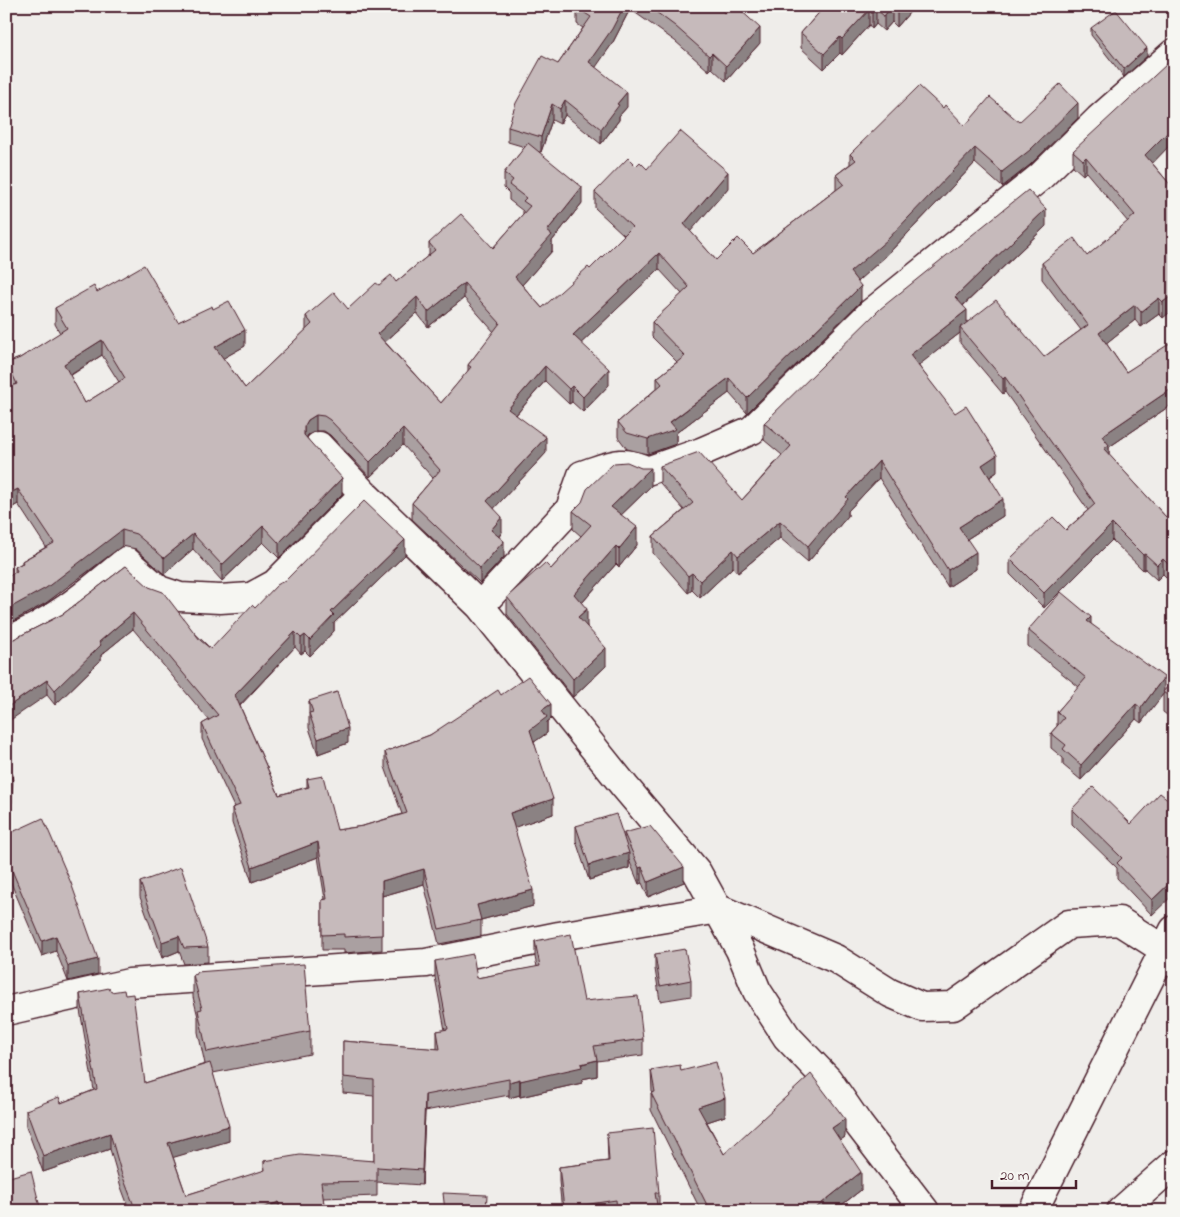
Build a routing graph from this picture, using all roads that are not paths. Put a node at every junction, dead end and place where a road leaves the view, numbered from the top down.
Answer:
1 (1174, 53) edge
2 (319, 446) dead end
3 (364, 494) junction
4 (480, 606) junction
5 (6, 641) edge
6 (719, 909) junction
7 (1170, 947) edge
8 (6, 1011) edge
9 (1174, 1164) edge
10 (925, 1211) edge
11 (1033, 1211) edge
12 (1121, 1211) edge

1 - 4 street
2 - 3 street
3 - 4 street
3 - 5 street
4 - 6 street
6 - 7 street
6 - 8 street
6 - 10 street
7 - 11 street
9 - 12 street

